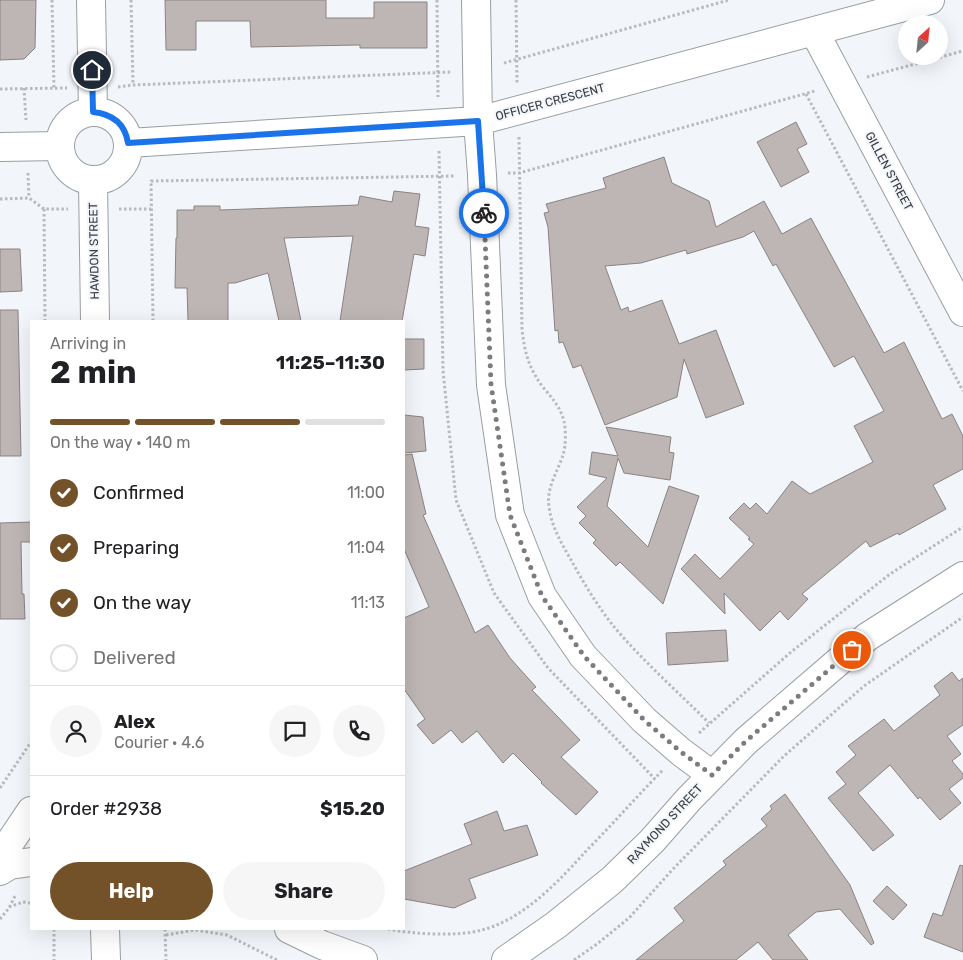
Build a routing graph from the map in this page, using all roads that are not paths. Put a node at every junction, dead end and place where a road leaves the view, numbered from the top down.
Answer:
1 (91, 0) edge
2 (476, 0) edge
3 (930, 0) edge
4 (814, 31) junction
5 (93, 99) junction
6 (478, 121) junction
7 (128, 143) junction
8 (0, 146) edge
9 (60, 146) junction
10 (93, 180) junction
11 (963, 312) edge
12 (95, 320) edge
13 (963, 576) edge
14 (712, 775) junction
15 (30, 812) edge
16 (0, 857) edge
17 (30, 862) edge
18 (0, 871) edge
19 (105, 930) edge
20 (291, 930) edge
21 (106, 960) edge
22 (362, 960) edge
23 (506, 960) edge

1 - 5 street
2 - 6 street
3 - 4 street, OFFICER CRESCENT
4 - 6 street, OFFICER CRESCENT
4 - 11 street, GILLEN STREET
5 - 7 street
5 - 9 street
6 - 7 street, OFFICER CRESCENT
6 - 14 street
7 - 10 street
8 - 9 street
9 - 10 street
10 - 12 street, HAWDON STREET
13 - 14 street, RAYMOND STREET
14 - 23 street, RAYMOND STREET
15 - 16 street
17 - 18 street
19 - 21 street
20 - 22 street

